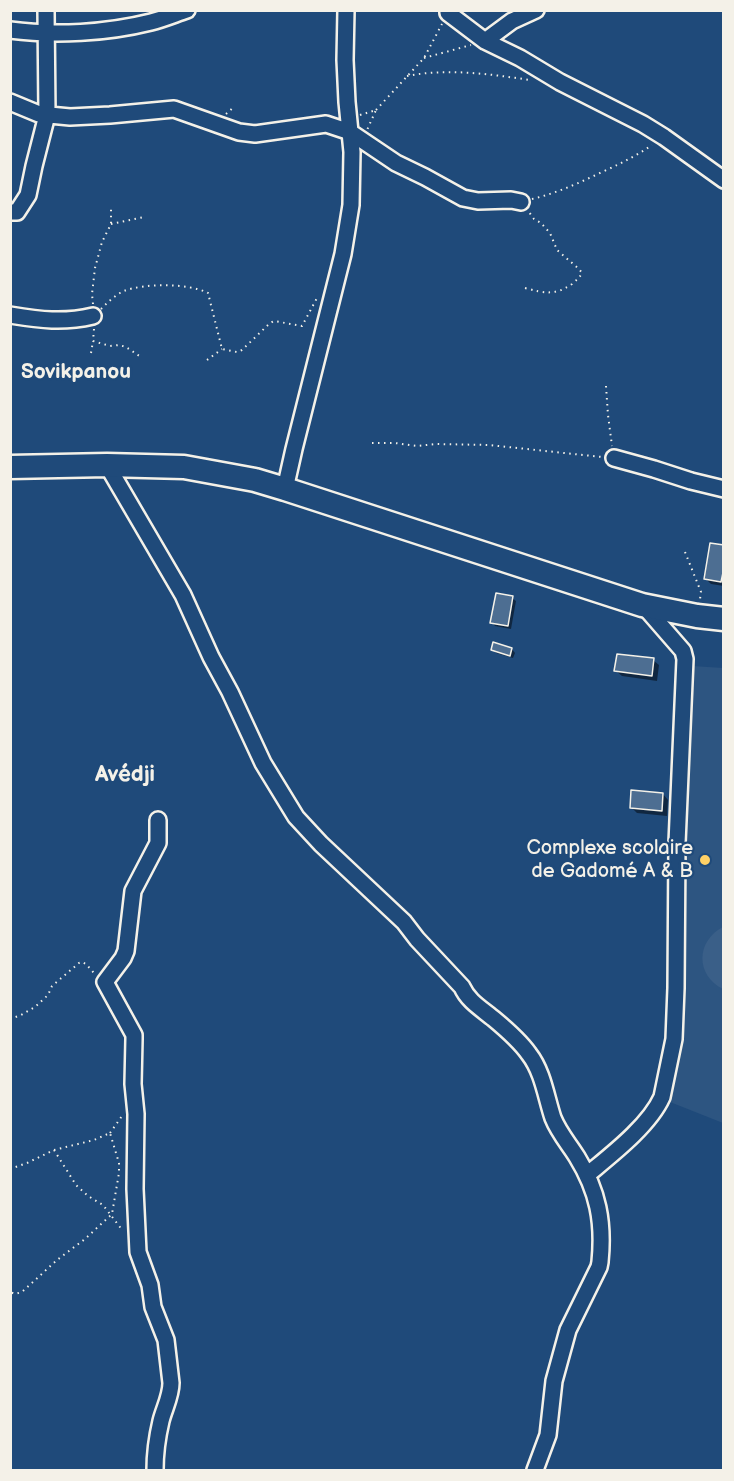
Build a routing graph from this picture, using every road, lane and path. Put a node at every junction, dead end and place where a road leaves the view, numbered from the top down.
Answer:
1 (46, 10) edge
2 (187, 10) edge
3 (346, 10) edge
4 (536, 10) edge
5 (447, 12) edge
6 (10, 30) edge
7 (47, 32) junction
8 (485, 41) junction
9 (424, 58) junction
10 (407, 76) junction
11 (560, 82) junction
12 (10, 102) edge
13 (347, 102) junction
14 (376, 110) junction
15 (47, 115) junction
16 (326, 124) junction
17 (354, 130) junction
18 (664, 137) junction
19 (723, 180) edge
20 (521, 202) junction
21 (111, 208) dead end
22 (10, 212) edge
23 (144, 217) dead end
24 (111, 224) junction
25 (525, 288) dead end
26 (321, 291) dead end
27 (10, 315) edge
28 (93, 316) junction
29 (93, 341) junction
30 (222, 349) junction
31 (91, 353) dead end
32 (141, 357) dead end
33 (207, 360) dead end
34 (606, 386) dead end
35 (372, 443) dead end
36 (614, 458) junction
37 (107, 465) junction
38 (10, 467) edge
39 (285, 489) junction
40 (723, 489) edge
41 (685, 552) dead end
42 (700, 597) dead end
43 (642, 604) junction
44 (723, 619) edge
45 (158, 820) dead end
46 (105, 982) junction
47 (10, 1018) edge
48 (54, 1150) junction
49 (10, 1169) edge
50 (587, 1175) junction
51 (112, 1215) junction
52 (10, 1292) edge
53 (155, 1470) edge
54 (535, 1470) edge

1 - 7 street
2 - 7 street
3 - 13 street
4 - 8 street
5 - 8 street
5 - 9 path
6 - 7 street
7 - 15 street
8 - 9 path
8 - 11 street
9 - 10 path
10 - 11 path
10 - 14 path
11 - 18 street
12 - 15 street
13 - 16 street
13 - 17 street
14 - 17 path
14 - 17 path
15 - 16 street
15 - 22 street
16 - 17 street
17 - 20 street
17 - 39 street
18 - 19 street
18 - 20 path
20 - 25 path
21 - 24 path
23 - 24 path
24 - 28 path
26 - 30 path
27 - 28 street
28 - 29 path
28 - 30 path
29 - 31 path
29 - 32 path
30 - 33 path
34 - 36 path
35 - 36 path
36 - 40 street
37 - 38 highway
37 - 39 highway
37 - 50 street
39 - 43 highway
41 - 42 path
43 - 44 highway
43 - 50 street
45 - 46 street
46 - 47 path
46 - 53 street
48 - 49 path
48 - 51 path
48 - 51 path
50 - 54 street
51 - 52 path

